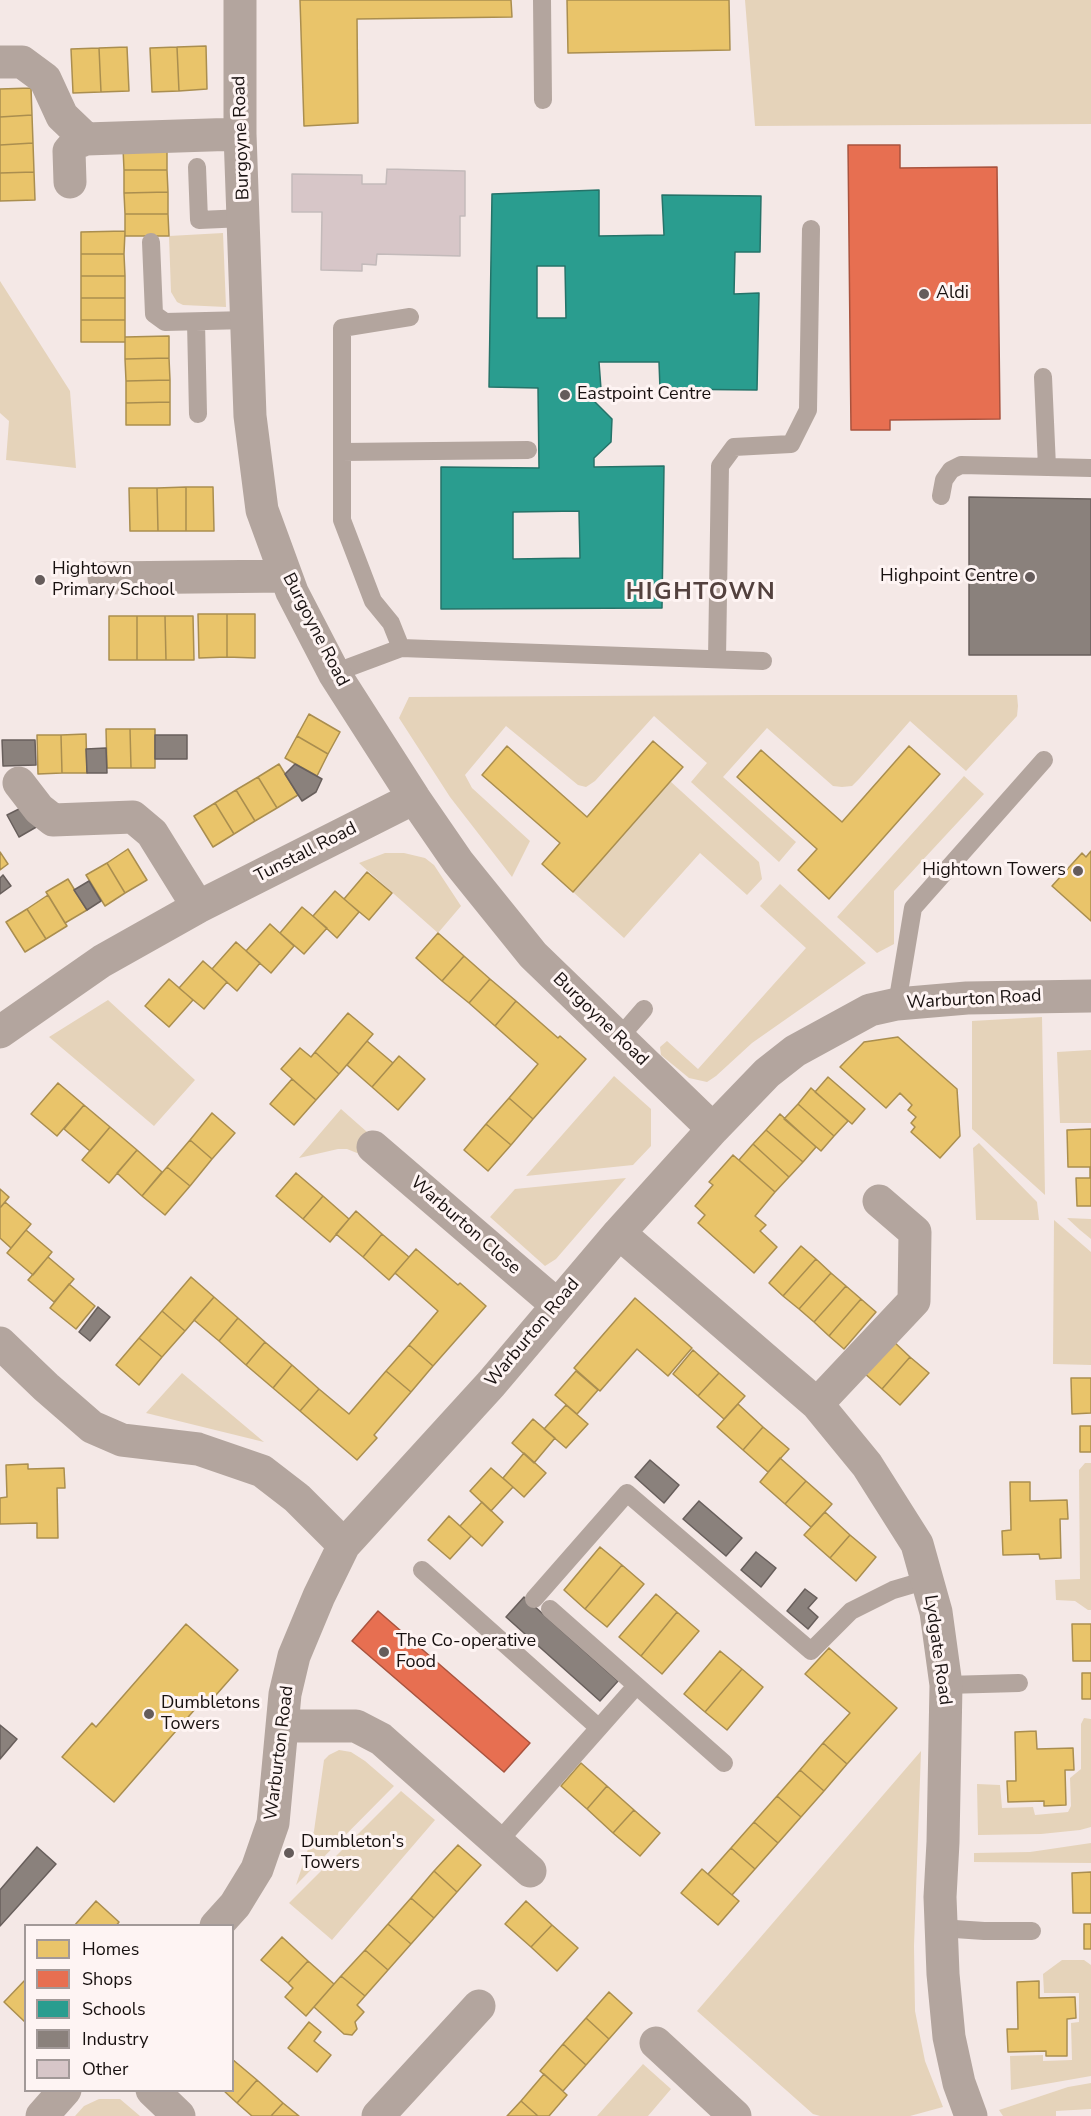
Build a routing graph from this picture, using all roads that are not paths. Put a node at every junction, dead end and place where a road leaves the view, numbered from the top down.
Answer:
1 (240, 0) edge
2 (542, 0) edge
3 (0, 63) edge
4 (543, 100) dead end
5 (240, 134) junction
6 (86, 139) junction
7 (197, 167) dead end
8 (70, 182) dead end
9 (244, 218) junction
10 (811, 229) dead end
11 (151, 243) dead end
12 (410, 317) dead end
13 (247, 320) junction
14 (196, 322) junction
15 (1043, 377) dead end
16 (198, 414) dead end
17 (528, 450) dead end
18 (342, 452) junction
19 (1047, 467) junction
20 (1091, 468) edge
21 (941, 496) dead end
22 (286, 576) junction
23 (104, 578) dead end
24 (400, 648) junction
25 (717, 659) junction
26 (763, 661) dead end
27 (334, 673) junction
28 (1044, 760) dead end
29 (19, 783) dead end
30 (414, 798) junction
31 (198, 907) junction
32 (1091, 996) edge
33 (897, 1004) junction
34 (644, 1009) dead end
35 (5, 1017) edge
36 (618, 1039) junction
37 (713, 1129) junction
38 (373, 1147) dead end
39 (879, 1200) dead end
40 (619, 1233) junction
41 (557, 1305) junction
42 (0, 1342) edge
43 (817, 1404) junction
44 (344, 1545) junction
45 (422, 1570) dead end
46 (927, 1580) junction
47 (534, 1599) dead end
48 (550, 1609) dead end
49 (1018, 1683) dead end
50 (946, 1685) junction
51 (636, 1686) junction
52 (284, 1726) junction
53 (599, 1728) junction
54 (724, 1763) dead end
55 (498, 1842) junction
56 (531, 1871) dead end
57 (218, 1924) edge
58 (940, 1928) junction
59 (1032, 1931) dead end
60 (479, 2006) dead end
61 (656, 2043) dead end
62 (64, 2092) edge
63 (153, 2092) edge
64 (42, 2116) edge
65 (180, 2116) edge
66 (378, 2116) edge
67 (735, 2116) edge
68 (971, 2116) edge

1 - 5 street, Burgoyne Road
2 - 4 lane
3 - 6 street
5 - 6 street
5 - 9 street, Burgoyne Road
6 - 8 street
7 - 9 lane
9 - 13 street, Burgoyne Road
10 - 25 lane
11 - 14 lane
12 - 18 lane
13 - 14 lane
13 - 22 street, Burgoyne Road
14 - 16 lane
15 - 19 lane
17 - 18 lane
18 - 24 lane
19 - 20 lane
19 - 21 lane
22 - 23 street
22 - 27 street, Burgoyne Road
24 - 25 lane
24 - 27 lane
25 - 26 lane
27 - 30 street, Burgoyne Road
28 - 33 lane
29 - 31 street
30 - 31 street, Tunstall Road
30 - 36 street, Burgoyne Road
31 - 35 street, Tunstall Road
32 - 33 street, Warburton Road
33 - 37 street, Warburton Road
34 - 36 lane
36 - 37 street, Burgoyne Road
37 - 40 street, Warburton Road
38 - 41 street, Warburton Close
39 - 43 street
40 - 41 street, Warburton Road
40 - 43 street, Lydgate Road
41 - 44 street, Warburton Road
42 - 44 street
43 - 46 street, Lydgate Road
44 - 52 street, Warburton Road
45 - 53 lane
46 - 47 lane
46 - 50 street, Lydgate Road
48 - 51 lane
49 - 50 lane
50 - 58 street, Lydgate Road
51 - 53 lane
51 - 54 lane
52 - 55 street
52 - 57 street, Warburton Road
53 - 55 lane
55 - 56 street
58 - 59 lane
58 - 68 street, Lydgate Road
60 - 66 street
61 - 67 street
62 - 64 street
63 - 65 street

